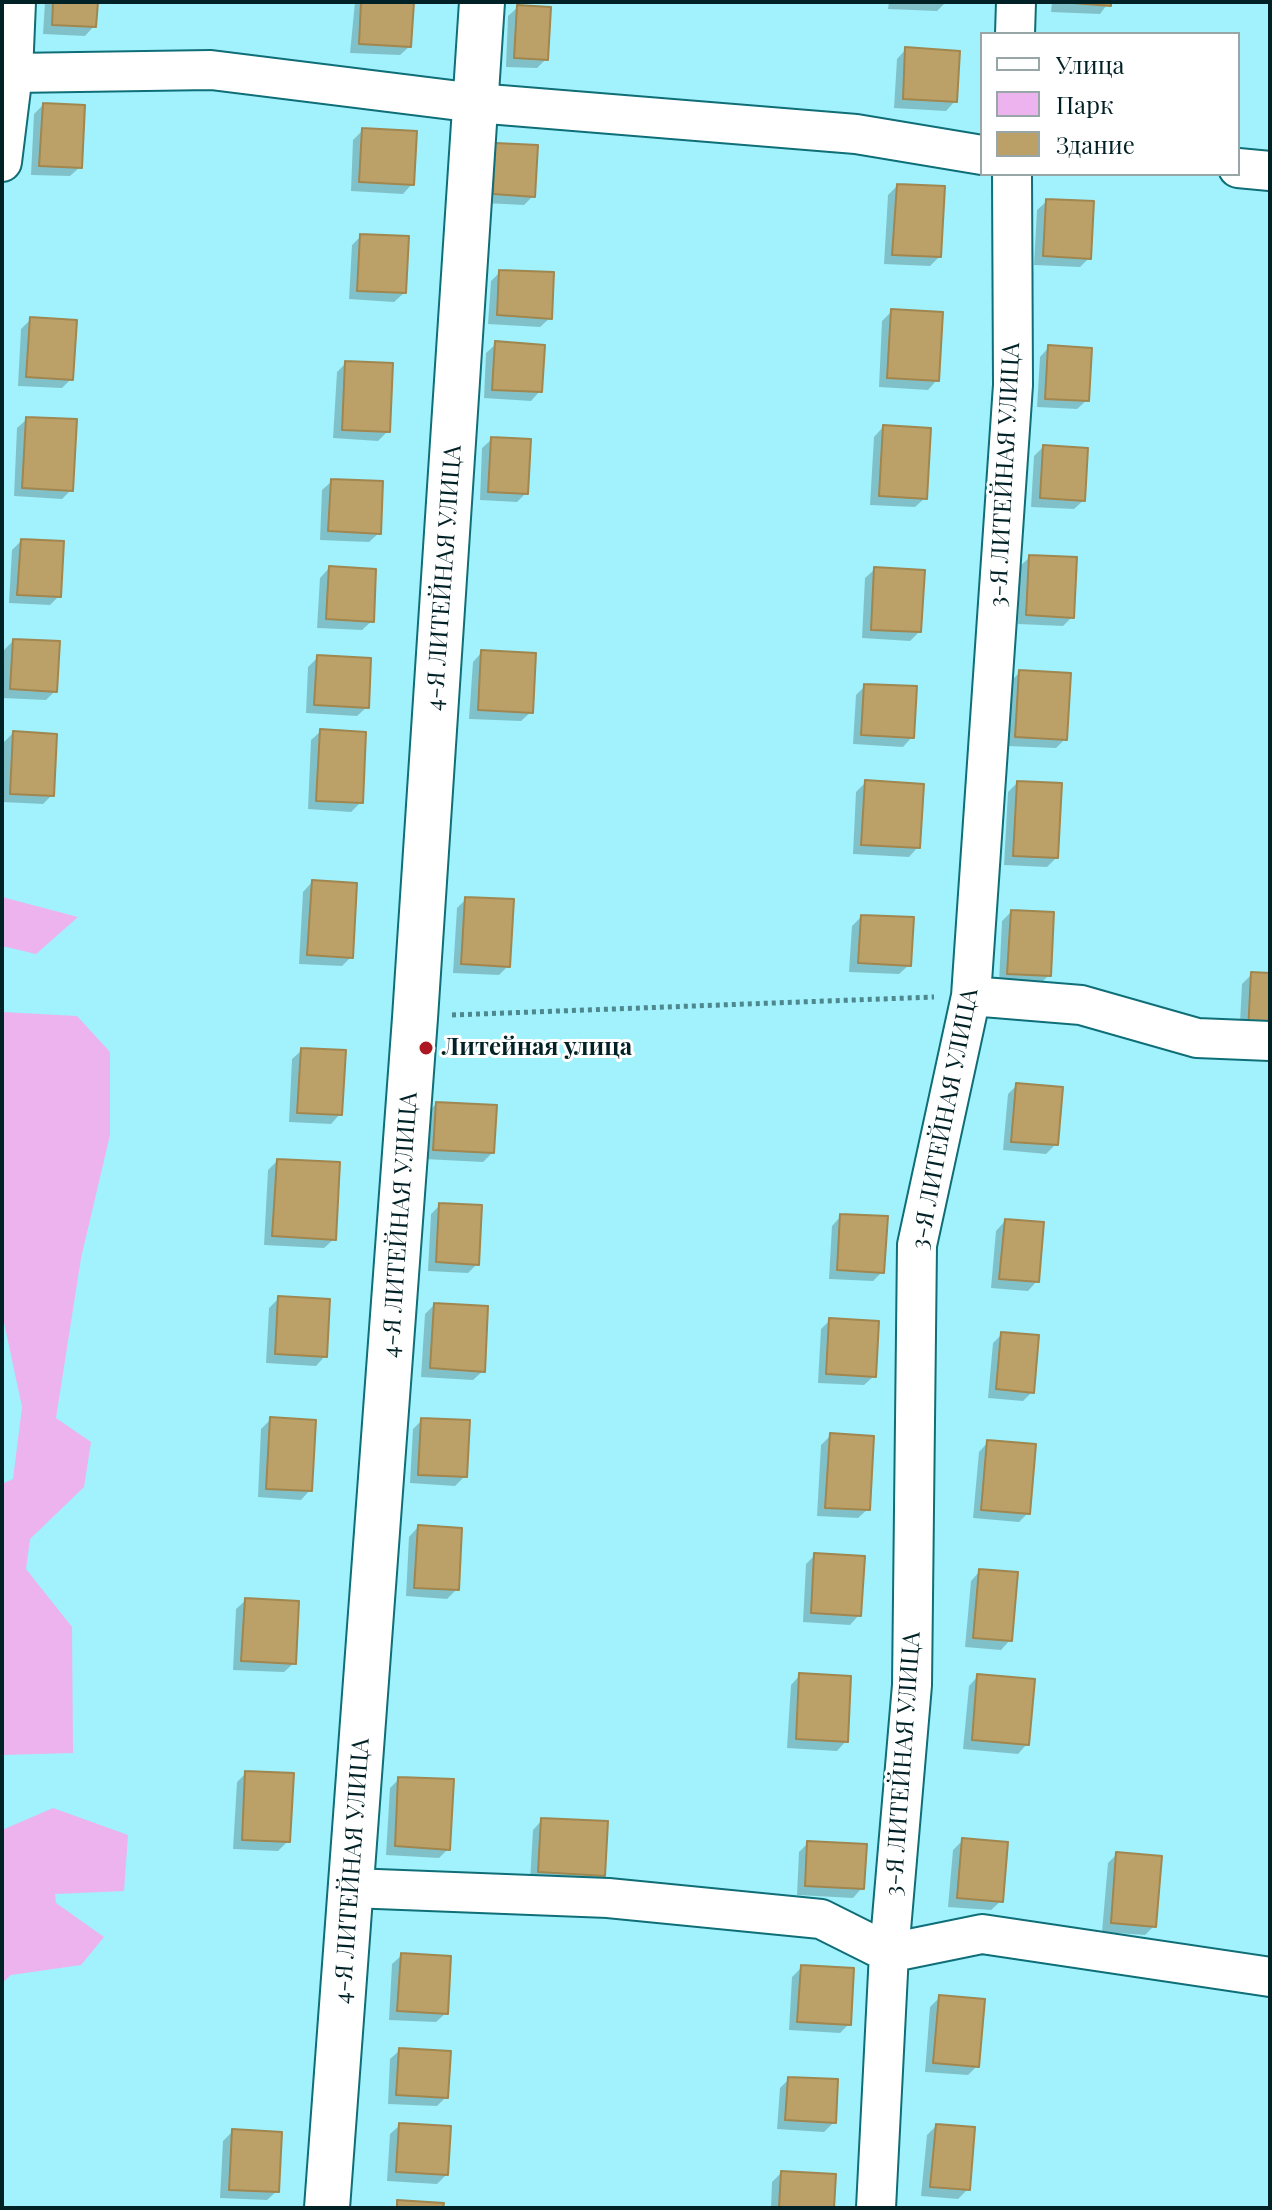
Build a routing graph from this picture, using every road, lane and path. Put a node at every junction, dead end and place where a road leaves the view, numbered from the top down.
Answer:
1 (16, 2) edge
2 (482, 2) edge
3 (1016, 2) edge
4 (1015, 32) edge
5 (13, 73) junction
6 (476, 103) junction
7 (980, 155) edge
8 (2, 162) edge
9 (1240, 168) edge
10 (1270, 171) edge
11 (1012, 176) edge
12 (971, 996) junction
13 (415, 1018) junction
14 (1270, 1041) edge
15 (351, 1888) junction
16 (889, 1953) junction
17 (1270, 1977) edge
18 (327, 2208) edge
19 (876, 2208) edge

1 - 5 street
2 - 6 street, 4-Я ЛИТЕЙНАЯ УЛИЦА
3 - 4 street
5 - 6 street
5 - 8 street
6 - 7 street
6 - 13 street, 4-Я ЛИТЕЙНАЯ УЛИЦА
9 - 10 street
11 - 12 street, 3-Я ЛИТЕЙНАЯ УЛИЦА
12 - 13 path
12 - 14 street
12 - 16 street, 3-Я ЛИТЕЙНАЯ УЛИЦА
13 - 15 street, 4-Я ЛИТЕЙНАЯ УЛИЦА
15 - 16 street
15 - 18 street, 4-Я ЛИТЕЙНАЯ УЛИЦА
16 - 17 street
16 - 19 street, 3-Я ЛИТЕЙНАЯ УЛИЦА

